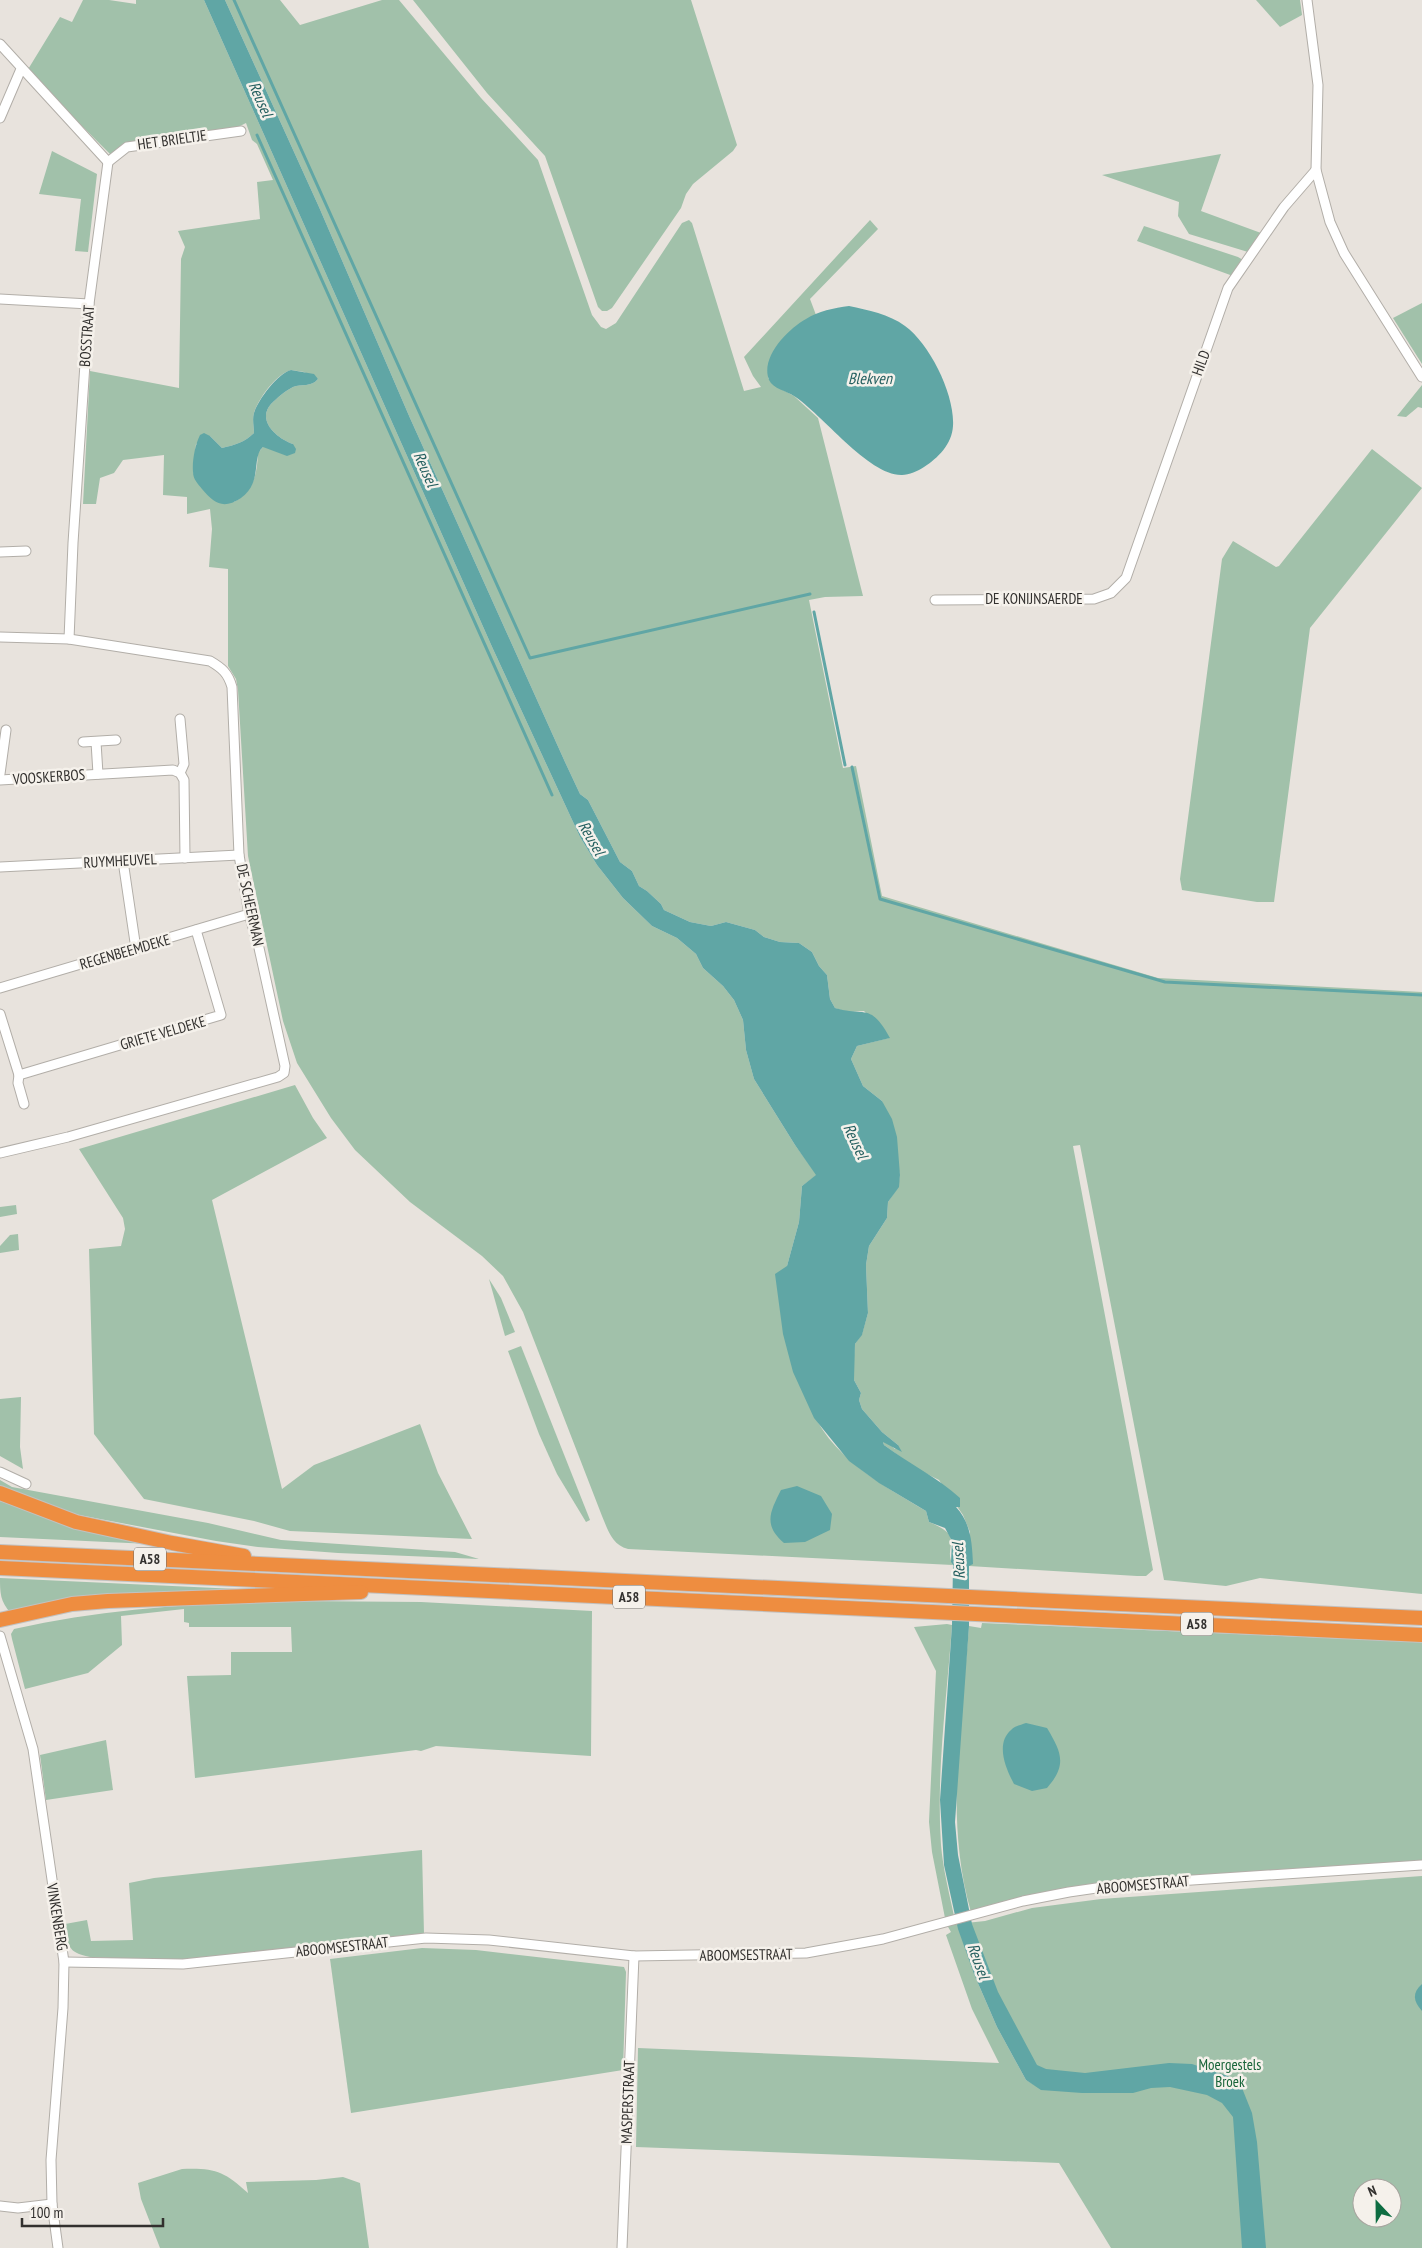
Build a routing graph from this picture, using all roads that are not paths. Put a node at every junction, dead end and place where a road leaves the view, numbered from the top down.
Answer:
1 (1307, 0) edge
2 (0, 44) edge
3 (21, 69) junction
4 (0, 118) edge
5 (241, 130) dead end
6 (108, 162) junction
7 (1316, 170) junction
8 (0, 299) edge
9 (89, 304) junction
10 (1422, 377) edge
11 (26, 551) dead end
12 (0, 552) edge
13 (1126, 578) joint
14 (935, 600) dead end
15 (0, 637) edge
16 (69, 639) junction
17 (180, 719) dead end
18 (6, 730) dead end
19 (116, 740) dead end
20 (82, 742) dead end
21 (96, 742) junction
22 (180, 773) junction
23 (0, 774) edge
24 (98, 774) junction
25 (0, 780) edge
26 (239, 855) junction
27 (185, 858) junction
28 (122, 861) junction
29 (0, 867) edge
30 (249, 914) junction
31 (196, 930) junction
32 (136, 949) junction
33 (0, 988) edge
34 (0, 1014) edge
35 (19, 1075) junction
36 (24, 1104) dead end
37 (0, 1153) edge
38 (0, 1472) edge
39 (26, 1484) dead end
40 (0, 1493) edge
41 (0, 1552) edge
42 (299, 1566) junction
43 (0, 1568) edge
44 (444, 1588) junction
45 (1422, 1618) edge
46 (0, 1620) edge
47 (1422, 1635) edge
48 (0, 1636) edge
49 (1422, 1865) edge
50 (634, 1956) junction
51 (64, 1962) junction
52 (52, 2204) junction
53 (0, 2206) edge
54 (58, 2248) edge
55 (622, 2248) edge

1 - 7 street
2 - 3 street
3 - 4 street
3 - 6 street
5 - 6 street, HET BRIELTJE
6 - 9 street, BOSSTRAAT
7 - 10 street
7 - 13 street, HILD
8 - 9 street
9 - 16 street, BOSSTRAAT
11 - 12 street
13 - 14 street, DE KONIJNSAERDE
15 - 16 street, DE SCHEERMAN
16 - 26 street, DE SCHEERMAN
17 - 22 street
18 - 23 street, VOOSKERBOS
19 - 21 street
20 - 21 street
21 - 24 street, VOOSKERBOS
22 - 24 street, VOOSKERBOS
22 - 27 street
24 - 25 street, VOOSKERBOS
26 - 27 street, RUYMHEUVEL
26 - 30 street, DE SCHEERMAN
27 - 28 street, RUYMHEUVEL
28 - 29 street, RUYMHEUVEL
28 - 32 street
30 - 31 street, REGENBEEMDEKE
30 - 37 street, DE SCHEERMAN
31 - 32 street, REGENBEEMDEKE
31 - 35 street, GRIETE VELDEKE
32 - 33 street, REGENBEEMDEKE
34 - 35 street
35 - 36 street
38 - 39 street
40 - 42 highway, A58
41 - 42 highway, A58
42 - 45 highway, A58
43 - 44 highway, A58
44 - 46 highway, A58
44 - 47 highway, A58
48 - 51 street, VINKENBERG
49 - 50 street, ABOOMSESTRAAT
50 - 51 street, ABOOMSESTRAAT
50 - 55 street, MASPERSTRAAT
51 - 52 street, VINKENBERG
52 - 53 street
52 - 54 street, VINKENBERG

